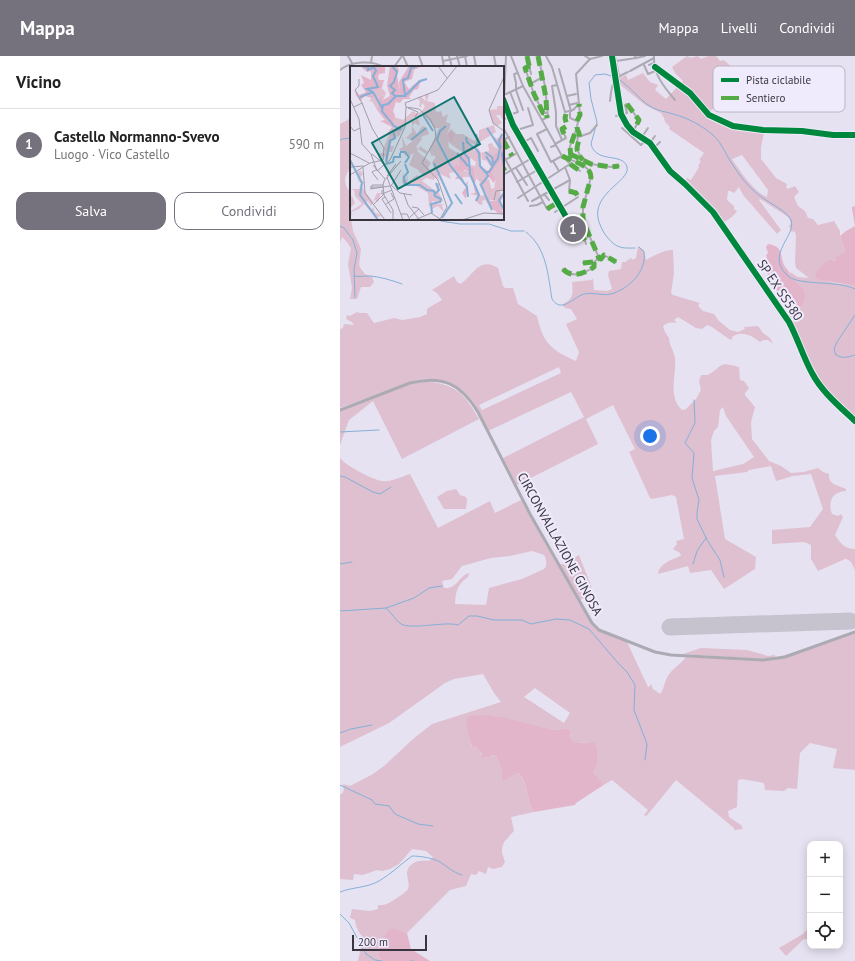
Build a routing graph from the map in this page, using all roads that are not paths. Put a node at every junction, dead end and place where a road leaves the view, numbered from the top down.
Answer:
1 (348, 56) edge
2 (372, 56) edge
3 (403, 56) edge
4 (419, 56) edge
5 (442, 56) edge
6 (449, 56) edge
7 (466, 56) edge
8 (474, 56) edge
9 (494, 56) edge
10 (506, 56) edge
11 (511, 56) edge
12 (526, 56) edge
13 (538, 56) edge
14 (546, 56) edge
15 (585, 56) edge
16 (602, 56) edge
17 (614, 56) edge
18 (645, 56) edge
19 (458, 57) edge
20 (635, 57) edge
21 (654, 57) edge
22 (450, 59) junction
23 (590, 59) junction
24 (616, 60) junction
25 (443, 61) junction
26 (352, 63) junction
27 (371, 63) junction
28 (654, 63) junction
29 (644, 65) dead end
30 (649, 65) dead end
31 (381, 66) edge
32 (395, 66) edge
33 (408, 66) edge
34 (424, 66) edge
35 (444, 66) edge
36 (452, 66) edge
37 (467, 66) edge
38 (476, 66) edge
39 (496, 66) edge
40 (530, 66) junction
41 (655, 67) junction
42 (559, 68) dead end
43 (340, 70) edge
44 (655, 71) junction
45 (518, 73) junction
46 (504, 74) edge
47 (531, 74) dead end
48 (543, 77) junction
49 (618, 77) junction
50 (530, 84) junction
51 (557, 85) junction
52 (523, 86) junction
53 (516, 90) junction
54 (510, 92) junction
55 (506, 94) junction
56 (576, 94) dead end
57 (567, 96) junction
58 (674, 100) dead end
59 (610, 101) dead end
60 (504, 102) joint
61 (578, 103) junction
62 (569, 105) junction
63 (528, 108) dead end
64 (504, 110) edge
65 (523, 110) dead end
66 (571, 112) junction
67 (547, 113) junction
68 (622, 114) junction
69 (510, 116) junction
70 (616, 116) dead end
71 (504, 119) edge
72 (542, 120) junction
73 (578, 120) junction
74 (597, 125) dead end
75 (577, 127) junction
76 (622, 128) dead end
77 (648, 128) dead end
78 (504, 129) edge
79 (547, 129) junction
80 (517, 130) junction
81 (634, 132) junction
82 (564, 134) dead end
83 (855, 135) edge
84 (655, 136) dead end
85 (509, 137) junction
86 (578, 137) junction
87 (642, 137) junction
88 (504, 140) edge
89 (562, 140) junction
90 (646, 140) junction
91 (524, 142) junction
92 (660, 142) dead end
93 (650, 143) junction
94 (556, 144) junction
95 (551, 148) dead end
96 (654, 148) junction
97 (538, 151) dead end
98 (517, 153) junction
99 (570, 154) junction
100 (564, 157) junction
101 (532, 158) junction
102 (505, 160) joint
103 (572, 160) junction
104 (552, 161) junction
105 (585, 161) junction
106 (522, 164) junction
107 (570, 164) junction
108 (618, 166) dead end
109 (516, 167) junction
110 (565, 167) junction
111 (539, 169) junction
112 (511, 170) junction
113 (559, 171) junction
114 (580, 171) dead end
115 (504, 174) edge
116 (528, 175) junction
117 (523, 179) junction
118 (545, 180) junction
119 (570, 180) junction
120 (517, 182) junction
121 (527, 186) dead end
122 (535, 187) junction
123 (551, 191) junction
124 (569, 191) dead end
125 (524, 194) junction
126 (544, 194) junction
127 (540, 197) junction
128 (518, 198) dead end
129 (578, 198) dead end
130 (549, 200) dead end
131 (528, 201) dead end
132 (532, 201) dead end
133 (543, 202) junction
134 (530, 206) dead end
135 (561, 208) junction
136 (547, 210) dead end
137 (555, 212) dead end
138 (565, 215) dead end
139 (584, 223) junction
140 (586, 244) dead end
141 (599, 258) junction
142 (594, 262) junction
143 (616, 262) dead end
144 (583, 263) dead end
145 (563, 269) dead end
146 (340, 410) edge
147 (855, 420) edge
148 (855, 632) edge

1 - 26 street
2 - 27 street
3 - 32 street
3 - 33 street
4 - 34 street
5 - 25 street
6 - 22 street
7 - 19 street
7 - 37 street
8 - 38 street
9 - 39 street
10 - 46 street
11 - 45 street
12 - 40 street
13 - 48 street
14 - 51 street
15 - 23 street
16 - 23 street
17 - 24 street
17 - 68 street
18 - 20 street
19 - 22 street
20 - 24 street
21 - 28 street
21 - 49 street
22 - 25 street
22 - 36 street
23 - 61 street
24 - 49 street
25 - 35 street
26 - 27 street
26 - 43 street
27 - 31 street
28 - 30 street
28 - 41 street
29 - 44 street
40 - 47 street
40 - 50 street
41 - 44 street
41 - 83 street
42 - 57 street
44 - 58 street
45 - 52 street
45 - 53 street
46 - 55 street
48 - 50 street
48 - 67 street
49 - 59 street
50 - 67 street
51 - 66 street
51 - 89 street
52 - 53 street
52 - 72 street
53 - 54 street
53 - 65 street
54 - 55 street
54 - 69 street
55 - 60 street
56 - 57 street
57 - 62 street
60 - 64 street
61 - 62 street
61 - 66 street
61 - 73 street
62 - 66 street
63 - 80 street
64 - 69 street
66 - 73 street
67 - 72 street
68 - 70 street
68 - 81 street
68 - 81 street
69 - 71 street
69 - 80 street
72 - 79 street
73 - 75 street
74 - 86 street
75 - 86 street
75 - 99 street
76 - 90 street
77 - 87 street
78 - 85 street
79 - 94 street
79 - 104 street
80 - 91 street
81 - 87 street, SP EX SS580
82 - 89 street
84 - 93 street
85 - 88 street
85 - 98 street
86 - 105 street
87 - 90 street, SP EX SS580
89 - 94 street
90 - 93 street, SP EX SS580
91 - 97 street
91 - 101 street
92 - 96 street
93 - 96 street, SP EX SS580
94 - 95 street
94 - 100 street
96 - 147 street, SP EX SS580
98 - 102 street
98 - 106 street
99 - 103 street
99 - 105 street
100 - 103 street
100 - 104 street
100 - 107 street
101 - 106 street
101 - 111 street
102 - 112 street
103 - 139 street
104 - 113 street
105 - 108 street
106 - 109 street
106 - 116 street
107 - 110 street
107 - 114 street
109 - 112 street
109 - 117 street
110 - 113 street
110 - 119 street
111 - 116 street
111 - 118 street
112 - 115 street
112 - 120 street
113 - 118 street
116 - 117 street
116 - 122 street
117 - 120 street
117 - 121 street
118 - 122 street
118 - 123 street
119 - 123 street
119 - 124 street
120 - 125 street
122 - 125 street
122 - 127 street
123 - 126 street
123 - 135 street
125 - 128 street
125 - 131 street
126 - 127 street
126 - 130 street
127 - 132 street
127 - 133 street
129 - 135 street
133 - 134 street
133 - 136 street
135 - 137 street
135 - 138 street
139 - 140 street
139 - 141 street
141 - 142 street
141 - 143 street
142 - 144 street
142 - 145 street
146 - 148 main road, CIRCONVALLAZIONE GINOSA

